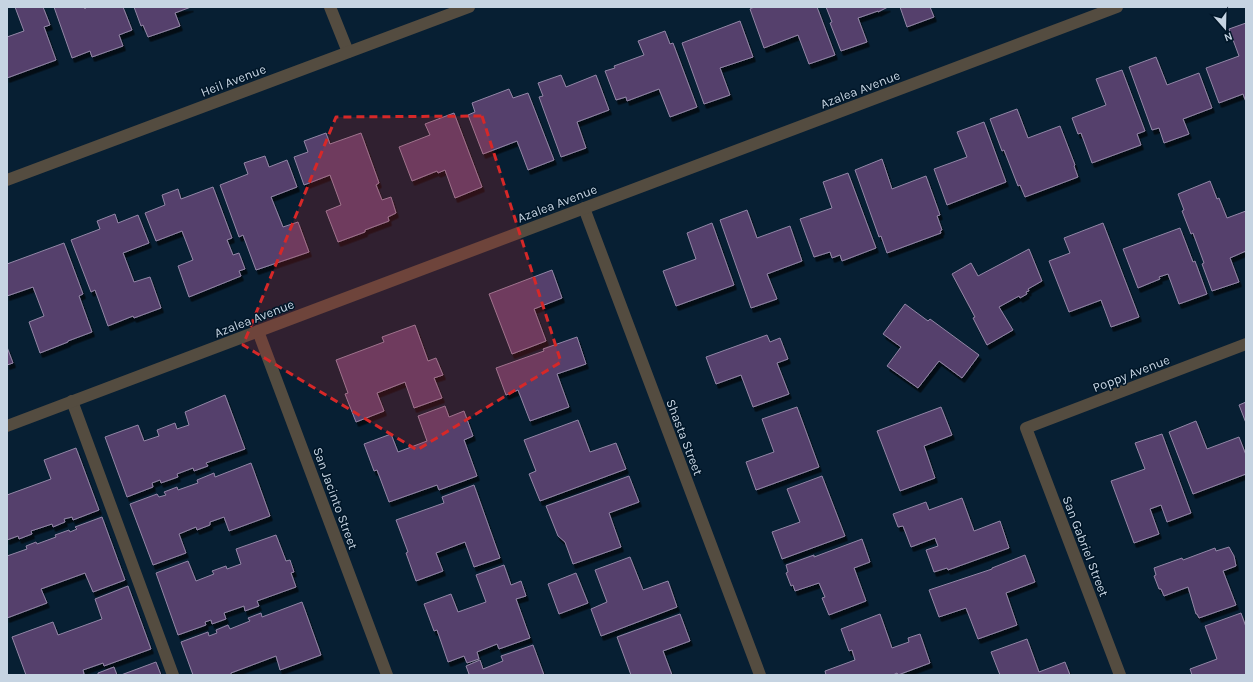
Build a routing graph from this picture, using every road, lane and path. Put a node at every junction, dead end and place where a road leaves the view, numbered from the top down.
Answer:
1 (330, 7) edge
2 (469, 7) edge
3 (1117, 7) edge
4 (348, 52) junction
5 (7, 180) edge
6 (584, 208) junction
7 (258, 331) junction
8 (1246, 344) edge
9 (72, 401) junction
10 (7, 426) edge
11 (1026, 428) joint
12 (173, 675) edge
13 (387, 675) edge
14 (760, 675) edge
15 (1120, 675) edge

1 - 4 street
2 - 4 street, Heil Avenue
3 - 6 street, Azalea Avenue
4 - 5 street, Heil Avenue
6 - 7 street, Azalea Avenue
6 - 14 street, Shasta Street
7 - 9 street, Azalea Avenue
7 - 13 street, San Jacinto Street
8 - 11 street, Poppy Avenue
9 - 10 street, Azalea Avenue
9 - 12 street
11 - 15 street, San Gabriel Street

